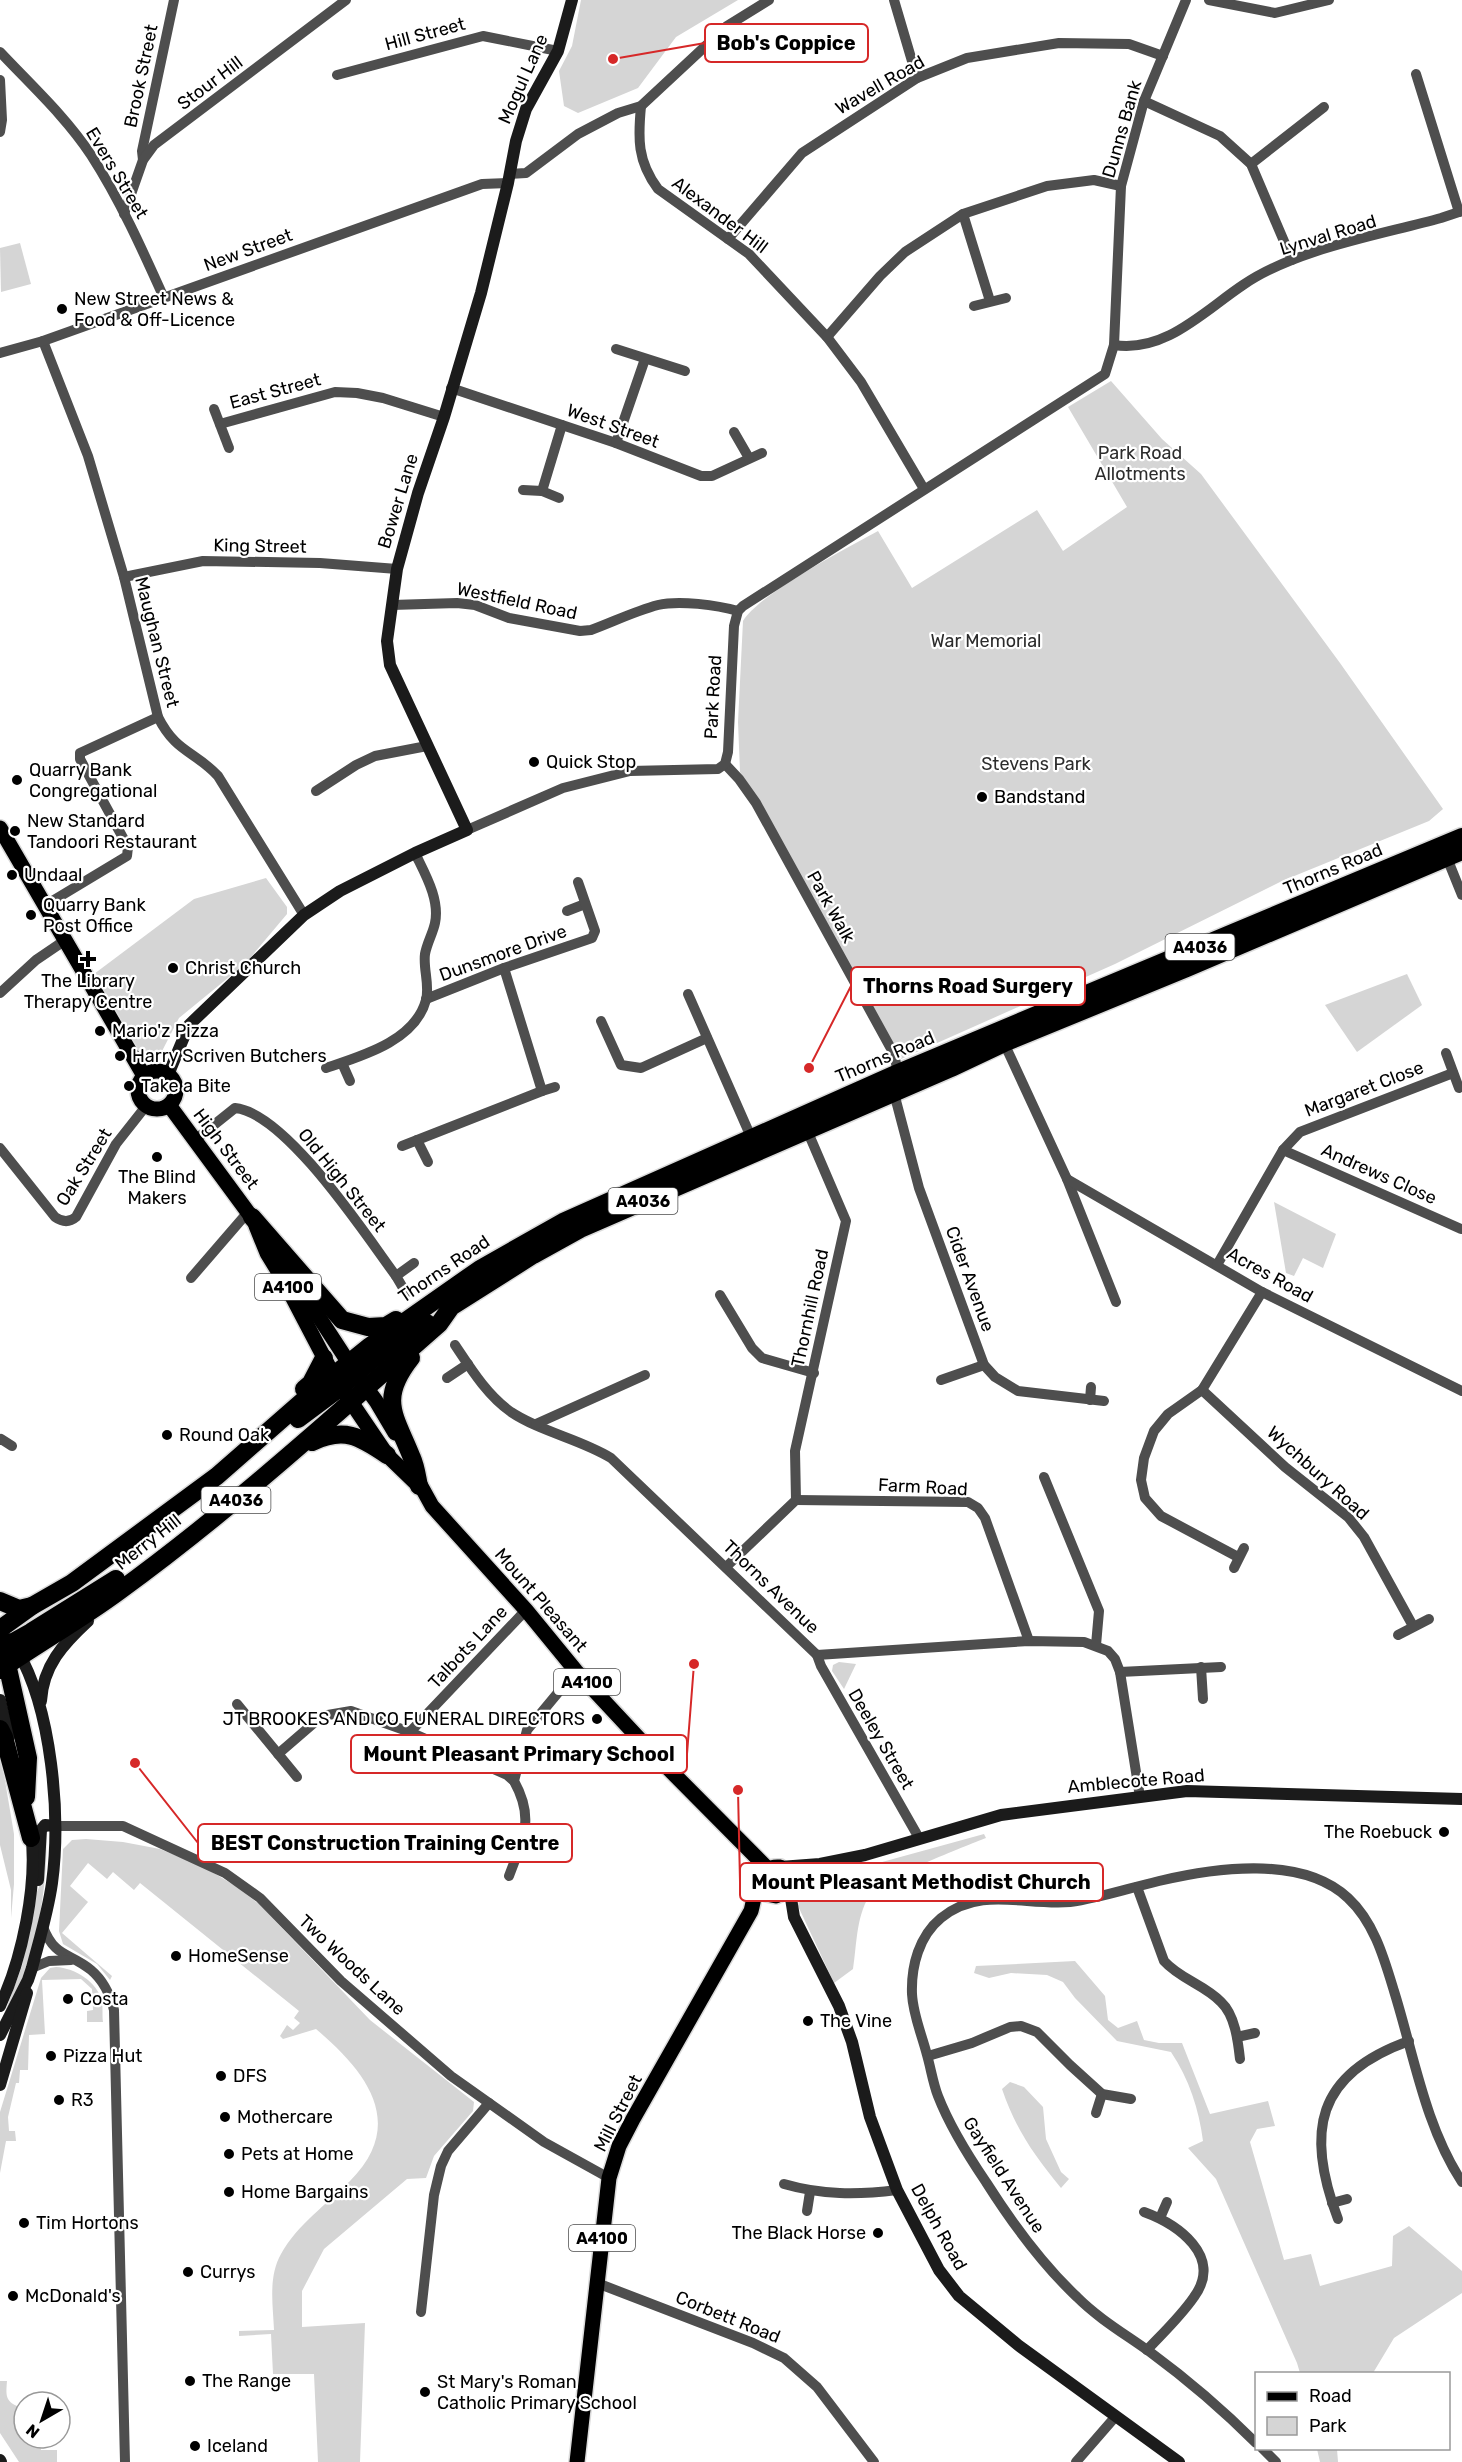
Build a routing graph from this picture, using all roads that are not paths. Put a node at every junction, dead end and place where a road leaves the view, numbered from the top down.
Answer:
1 (174, 0) edge
2 (346, 0) edge
3 (572, 0) edge
4 (769, 0) edge
5 (894, 0) edge
6 (1186, 0) edge
7 (1209, 0) edge
8 (1329, 0) edge
9 (558, 51) junction
10 (0, 52) edge
11 (1163, 56) junction
12 (1416, 74) dead end
13 (338, 75) dead end
14 (918, 78) junction
15 (0, 80) edge
16 (1144, 101) junction
17 (641, 106) junction
18 (1324, 107) dead end
19 (0, 132) edge
20 (143, 160) junction
21 (1251, 164) junction
22 (509, 179) junction
23 (1121, 186) junction
24 (1460, 211) edge
25 (124, 214) junction
26 (963, 214) junction
27 (728, 239) junction
28 (1292, 260) junction
29 (164, 298) junction
30 (1006, 298) dead end
31 (990, 301) junction
32 (974, 306) dead end
33 (827, 337) junction
34 (43, 341) junction
35 (1114, 345) junction
36 (616, 349) dead end
37 (0, 353) edge
38 (645, 358) junction
39 (686, 371) dead end
40 (451, 388) junction
41 (214, 409) dead end
42 (444, 417) junction
43 (220, 424) junction
44 (562, 425) junction
45 (734, 432) dead end
46 (616, 443) junction
47 (229, 448) dead end
48 (762, 453) dead end
49 (749, 458) junction
50 (924, 489) junction
51 (524, 490) dead end
52 (542, 491) junction
53 (559, 498) dead end
54 (397, 569) junction
55 (124, 578) junction
56 (392, 604) junction
57 (738, 611) junction
58 (158, 717) junction
59 (427, 746) junction
60 (724, 764) junction
61 (316, 790) dead end
62 (0, 828) edge
63 (467, 830) junction
64 (1462, 837) edge
65 (415, 853) junction
66 (1455, 854) edge
67 (578, 882) dead end
68 (1462, 895) edge
69 (585, 904) junction
70 (44, 906) junction
71 (567, 911) dead end
72 (304, 915) junction
73 (64, 941) junction
74 (504, 968) junction
75 (0, 993) edge
76 (688, 994) dead end
77 (426, 999) junction
78 (601, 1021) dead end
79 (707, 1038) junction
80 (1004, 1043) junction
81 (1446, 1053) dead end
82 (342, 1063) junction
83 (326, 1068) dead end
84 (898, 1073) junction
85 (1453, 1073) junction
86 (168, 1075) junction
87 (144, 1076) junction
88 (350, 1081) dead end
89 (555, 1086) dead end
90 (1459, 1089) dead end
91 (542, 1091) junction
92 (894, 1093) junction
93 (169, 1105) junction
94 (146, 1106) junction
95 (807, 1130) junction
96 (750, 1137) junction
97 (195, 1140) junction
98 (417, 1140) junction
99 (402, 1146) dead end
100 (0, 1148) edge
101 (1283, 1150) junction
102 (428, 1162) dead end
103 (1067, 1179) junction
104 (250, 1214) junction
105 (1461, 1229) edge
106 (414, 1263) dead end
107 (1217, 1265) junction
108 (396, 1276) junction
109 (191, 1278) dead end
110 (1262, 1292) junction
111 (406, 1293) dead end
112 (720, 1295) dead end
113 (1116, 1302) dead end
114 (427, 1305) junction
115 (451, 1307) junction
116 (439, 1324) junction
117 (455, 1345) dead end
118 (324, 1358) junction
119 (468, 1364) junction
120 (984, 1365) junction
121 (814, 1373) junction
122 (357, 1374) junction
123 (645, 1375) dead end
124 (447, 1378) dead end
125 (941, 1380) dead end
126 (1091, 1387) dead end
127 (342, 1388) junction
128 (1202, 1390) junction
129 (1462, 1391) edge
130 (1090, 1400) junction
131 (1104, 1401) dead end
132 (536, 1424) junction
133 (0, 1440) edge
134 (12, 1446) dead end
135 (300, 1448) junction
136 (387, 1455) junction
137 (222, 1471) junction
138 (1044, 1477) dead end
139 (419, 1486) junction
140 (796, 1500) junction
141 (1238, 1557) dead end
142 (162, 1559) junction
143 (726, 1568) junction
144 (117, 1593) junction
145 (0, 1601) edge
146 (32, 1606) junction
147 (526, 1610) junction
148 (1429, 1619) dead end
149 (1413, 1626) junction
150 (1398, 1635) dead end
151 (1029, 1641) junction
152 (1096, 1645) junction
153 (5, 1646) edge
154 (817, 1655) junction
155 (1201, 1667) junction
156 (1221, 1667) dead end
157 (576, 1671) junction
158 (1120, 1672) junction
159 (1203, 1699) dead end
160 (0, 1700) edge
161 (237, 1704) dead end
162 (40, 1712) junction
163 (0, 1729) edge
164 (410, 1732) junction
165 (278, 1754) junction
166 (297, 1777) dead end
167 (514, 1781) junction
168 (26, 1797) junction
169 (1140, 1797) junction
170 (1462, 1799) edge
171 (55, 1826) junction
172 (32, 1838) junction
173 (919, 1838) junction
174 (820, 1864) junction
175 (774, 1867) junction
176 (509, 1876) dead end
177 (790, 1884) junction
178 (1137, 1887) junction
179 (30, 1889) junction
180 (767, 1892) junction
181 (794, 1917) junction
182 (42, 1928) junction
183 (74, 1960) junction
184 (30, 1974) junction
185 (0, 2006) edge
186 (1255, 2033) dead end
187 (0, 2035) edge
188 (1237, 2037) junction
189 (1409, 2041) junction
190 (928, 2056) junction
191 (1240, 2059) dead end
192 (0, 2085) edge
193 (1102, 2094) junction
194 (1131, 2099) dead end
195 (489, 2103) junction
196 (1096, 2113) dead end
197 (609, 2178) junction
198 (1462, 2182) edge
199 (784, 2184) dead end
200 (897, 2190) junction
201 (810, 2192) junction
202 (1347, 2199) dead end
203 (1167, 2202) dead end
204 (1332, 2203) junction
205 (807, 2211) dead end
206 (1144, 2212) dead end
207 (1160, 2218) junction
208 (1338, 2219) dead end
209 (597, 2283) junction
210 (421, 2312) dead end
211 (1147, 2350) junction
212 (1116, 2416) junction
213 (1255, 2441) edge
214 (1264, 2450) edge
215 (125, 2462) edge
216 (577, 2462) edge
217 (874, 2462) edge
218 (1076, 2462) edge
219 (1179, 2462) edge
220 (1276, 2462) edge

1 - 20 street, Brook Street
2 - 20 street, Stour Hill
3 - 9 street, Mogul Lane
4 - 17 street
5 - 14 street
6 - 11 street, Dunns Bank
7 - 8 street
9 - 13 street, Hill Street
9 - 22 street, Mogul Lane
10 - 25 street, Evers Street
11 - 14 street, Wavell Road
11 - 16 street, Dunns Bank
12 - 24 street
14 - 27 street, Wavell Road
15 - 19 street
16 - 21 street
16 - 23 street, Dunns Bank
17 - 22 street
17 - 27 street, Alexander Hill
18 - 21 street
20 - 25 street, Stour Hill
21 - 28 street
22 - 29 street, New Street
22 - 40 street, Bower Lane
23 - 26 street
23 - 35 street, Dunns Bank
24 - 28 street, Lynval Road
25 - 29 street, Evers Street
26 - 31 street
26 - 33 street
27 - 33 street, Alexander Hill
28 - 35 street, Lynval Road
29 - 34 street, New Street
30 - 31 street
31 - 32 street
33 - 50 street, Alexander Hill
34 - 37 street, New Street
34 - 55 street, Maughan Street
35 - 50 street
36 - 38 street
38 - 39 street
38 - 46 street
40 - 42 street, Bower Lane
40 - 44 street, West Street
41 - 43 street, East Street
42 - 43 street, East Street
42 - 54 street, Bower Lane
43 - 47 street, East Street
44 - 46 street, West Street
44 - 52 street
45 - 49 street
46 - 49 street, West Street
48 - 49 street, West Street
50 - 57 street
51 - 52 street
52 - 53 street
54 - 55 street, King Street
54 - 56 street, Bower Lane
55 - 58 street, Maughan Street
56 - 57 street, Westfield Road
56 - 59 street, Bower Lane
57 - 60 street, Park Road
58 - 70 street
58 - 72 street, Maughan Street
59 - 61 street
59 - 63 street, Bower Lane
60 - 63 street, Park Road
60 - 84 street, Park Walk
62 - 70 main road
63 - 65 street, Park Road
64 - 84 highway, Thorns Road / A4036
65 - 72 street, Park Road
65 - 77 street
66 - 68 street
66 - 80 highway, Thorns Road / A4036
67 - 69 street, Dunsmore Drive
69 - 71 street, Dunsmore Drive
69 - 74 street, Dunsmore Drive
70 - 73 main road
72 - 86 street, Park Road
73 - 75 street
73 - 87 main road
74 - 77 street, Dunsmore Drive
74 - 91 street
76 - 79 street
77 - 82 street
78 - 79 street
79 - 96 street
80 - 92 highway, Thorns Road / A4036
80 - 103 street
81 - 85 street, Margaret Close
82 - 83 street
82 - 88 street
84 - 96 highway, Thorns Road / A4036
85 - 90 street, Margaret Close
85 - 101 street, Margaret Close
86 - 87 main road
86 - 93 main road, High Street
87 - 94 main road
89 - 91 street
91 - 98 street
92 - 95 highway, Thorns Road / A4036
92 - 120 street, Cider Avenue
93 - 94 main road, High Street
93 - 97 main road, High Street / A4100
94 - 100 street, Oak Street
95 - 115 highway, Thorns Road / A4036
95 - 121 street, Thornhill Road
96 - 114 highway, Thorns Road / A4036
97 - 104 main road, High Street / A4100
97 - 108 street, Old High Street
98 - 99 street
98 - 102 street
101 - 105 street, Andrews Close
101 - 107 street, Margaret Close
103 - 107 street, Acres Road
103 - 113 street
104 - 109 street
104 - 114 highway
104 - 118 main road, High Street / A4100
104 - 122 main road, High Street / A4100
106 - 108 street
107 - 110 street, Acres Road
108 - 111 street, Old High Street
110 - 128 street
110 - 129 street, Acres Road
112 - 121 street
114 - 122 highway, Thorns Road / A4036
115 - 116 highway, Thorns Road / A4036
115 - 122 highway
116 - 122 highway, Thorns Road / A4036
116 - 139 highway
117 - 119 street, Thorns Avenue
118 - 127 main road, A4100
118 - 137 highway
119 - 124 street
119 - 132 street, Thorns Avenue
120 - 125 street
120 - 130 street, Cider Avenue
121 - 140 street, Thornhill Road
122 - 127 highway, Merry Hill / A4036
122 - 127 highway, Merry Hill / A4036
122 - 139 main road, Mount Pleasant / A4100
123 - 132 street
126 - 130 street
127 - 135 highway, Merry Hill / A4036
127 - 136 main road, A4100
127 - 137 highway, Merry Hill / A4036
128 - 141 street
128 - 149 street, Wychbury Road
130 - 131 street, Cider Avenue
132 - 143 street, Thorns Avenue
133 - 134 street
135 - 136 highway
135 - 142 highway, Merry Hill / A4036
136 - 139 main road, A4100
137 - 146 highway, Merry Hill / A4036
138 - 152 street
139 - 147 main road, Mount Pleasant / A4100
140 - 143 street
140 - 151 street, Farm Road
142 - 144 highway, Merry Hill / A4036
142 - 153 highway
143 - 154 street, Thorns Avenue
144 - 153 highway, Merry Hill / A4036
144 - 162 street
145 - 146 highway
146 - 153 highway, Merry Hill / A4036
147 - 157 main road, Mount Pleasant / A4100
147 - 164 street, Talbots Lane
148 - 149 street
149 - 150 street
151 - 152 street, Thorns Avenue
151 - 154 street, Thorns Avenue
152 - 158 street
153 - 162 street
153 - 168 highway
154 - 173 street, Deeley Street
155 - 156 street
155 - 158 street
155 - 159 street
157 - 167 street
157 - 175 main road, Mount Pleasant / A4100
158 - 169 street
160 - 168 street
161 - 165 street
162 - 171 street
163 - 172 highway
164 - 165 street
164 - 167 street
165 - 166 street
167 - 176 street
168 - 172 street
169 - 170 street, Amblecote Road
169 - 173 street, Amblecote Road
171 - 179 street
171 - 182 street
171 - 195 street, Two Woods Lane
172 - 179 street
173 - 174 street, Amblecote Road
174 - 175 street, Amblecote Road
174 - 177 street, Amblecote Road
175 - 177 main road, A4100
175 - 180 main road, A4100
177 - 180 main road, A4100
177 - 181 street, Delph Road
178 - 188 street
178 - 189 street, Gayfield Avenue
178 - 190 street, Gayfield Avenue
179 - 185 street
180 - 181 street, Delph Road
180 - 197 main road, Mill Street / A4100
181 - 200 street, Delph Road
182 - 183 street
182 - 184 street
183 - 184 street
183 - 215 street
184 - 187 street
184 - 192 street
186 - 188 street
188 - 191 street
189 - 198 street, Gayfield Avenue
189 - 204 street
190 - 193 street
190 - 211 street, Gayfield Avenue
193 - 194 street
193 - 196 street
195 - 197 street, Two Woods Lane
195 - 210 street
197 - 209 main road, Mill Street / A4100
199 - 201 street
200 - 201 street
200 - 212 street, Delph Road
201 - 205 street
202 - 204 street
203 - 207 street
204 - 208 street
206 - 207 street
207 - 211 street
209 - 216 main road, Mill Street / A4100
209 - 217 street, Corbett Road
211 - 213 street, Gayfield Avenue
212 - 218 street
212 - 219 street, Delph Road
214 - 220 street

